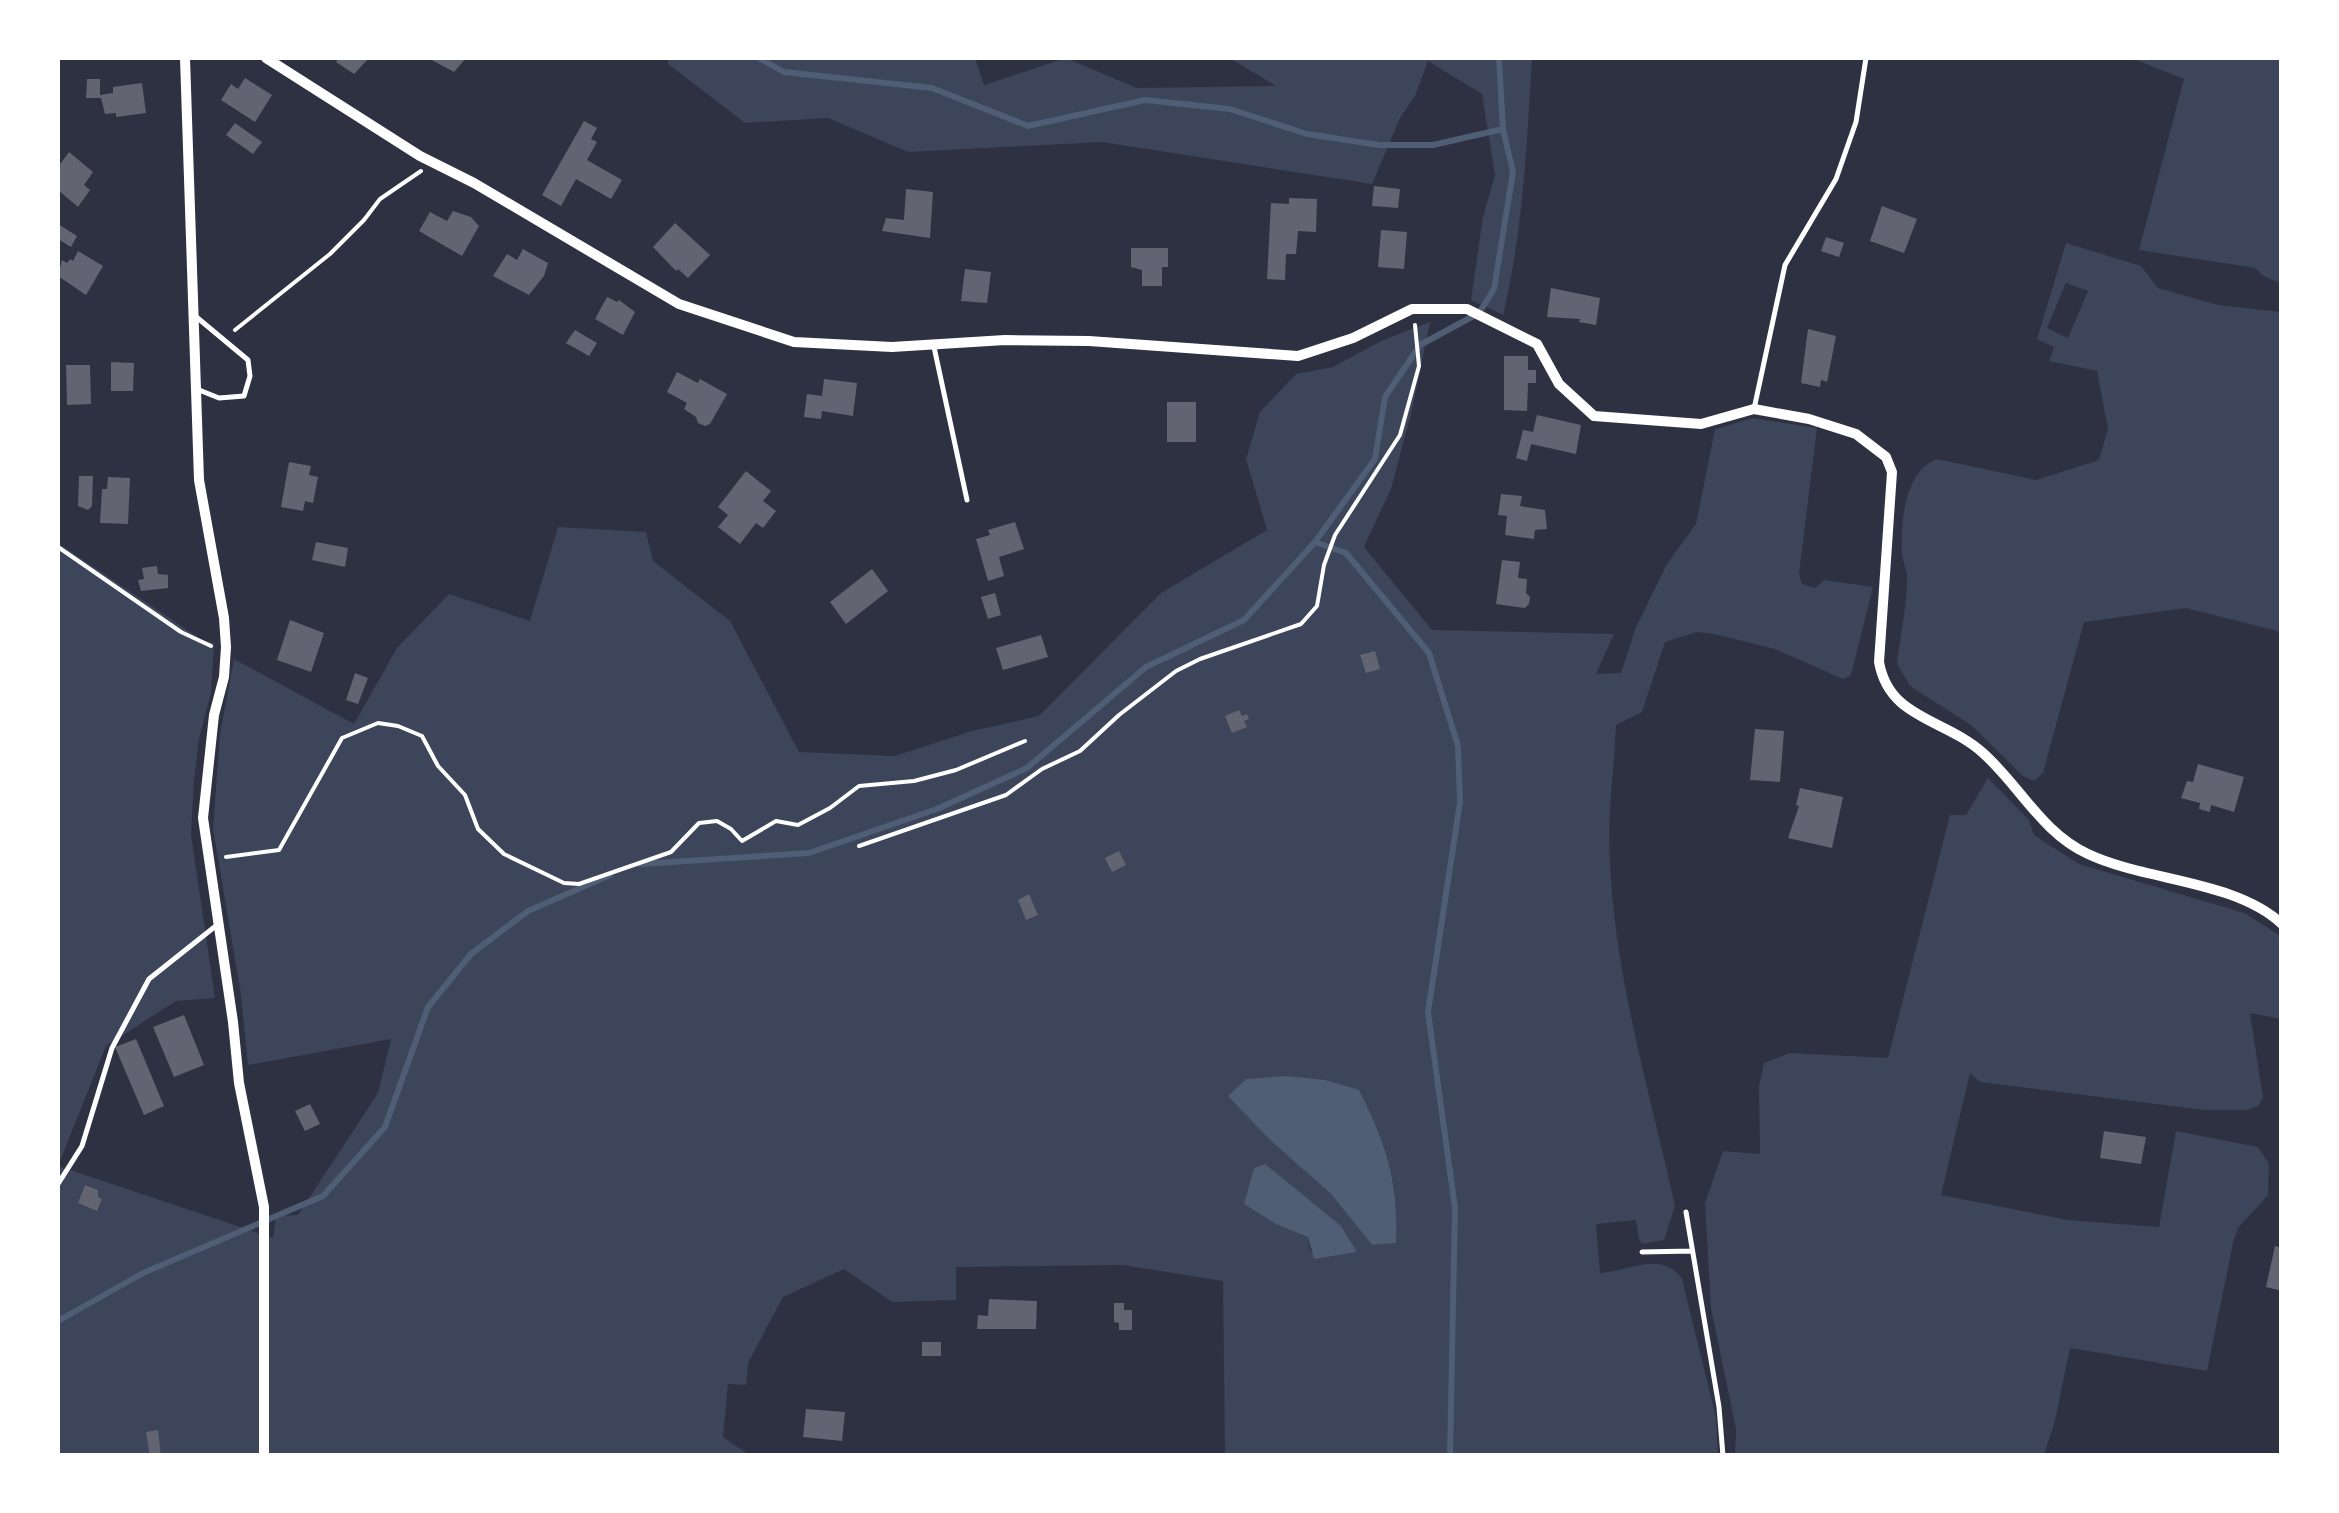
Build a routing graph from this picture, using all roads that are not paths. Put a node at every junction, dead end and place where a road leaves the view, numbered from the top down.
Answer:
1 (184, 58) edge
2 (266, 58) edge
3 (1866, 58) edge
4 (194, 314) junction
5 (933, 344) junction
6 (196, 389) junction
7 (1754, 409) junction
8 (967, 500) dead end
9 (219, 923) junction
10 (2282, 924) edge
11 (58, 1184) edge
12 (1686, 1212) dead end
13 (1692, 1250) junction
14 (1642, 1252) dead end
15 (264, 1456) edge
16 (1723, 1456) edge

1 - 4 street
2 - 5 street
3 - 7 lane
4 - 6 street
4 - 6 lane
5 - 7 street
5 - 8 lane
6 - 9 street
7 - 10 street
9 - 11 lane
9 - 15 street
12 - 13 lane
13 - 14 lane
13 - 16 lane

